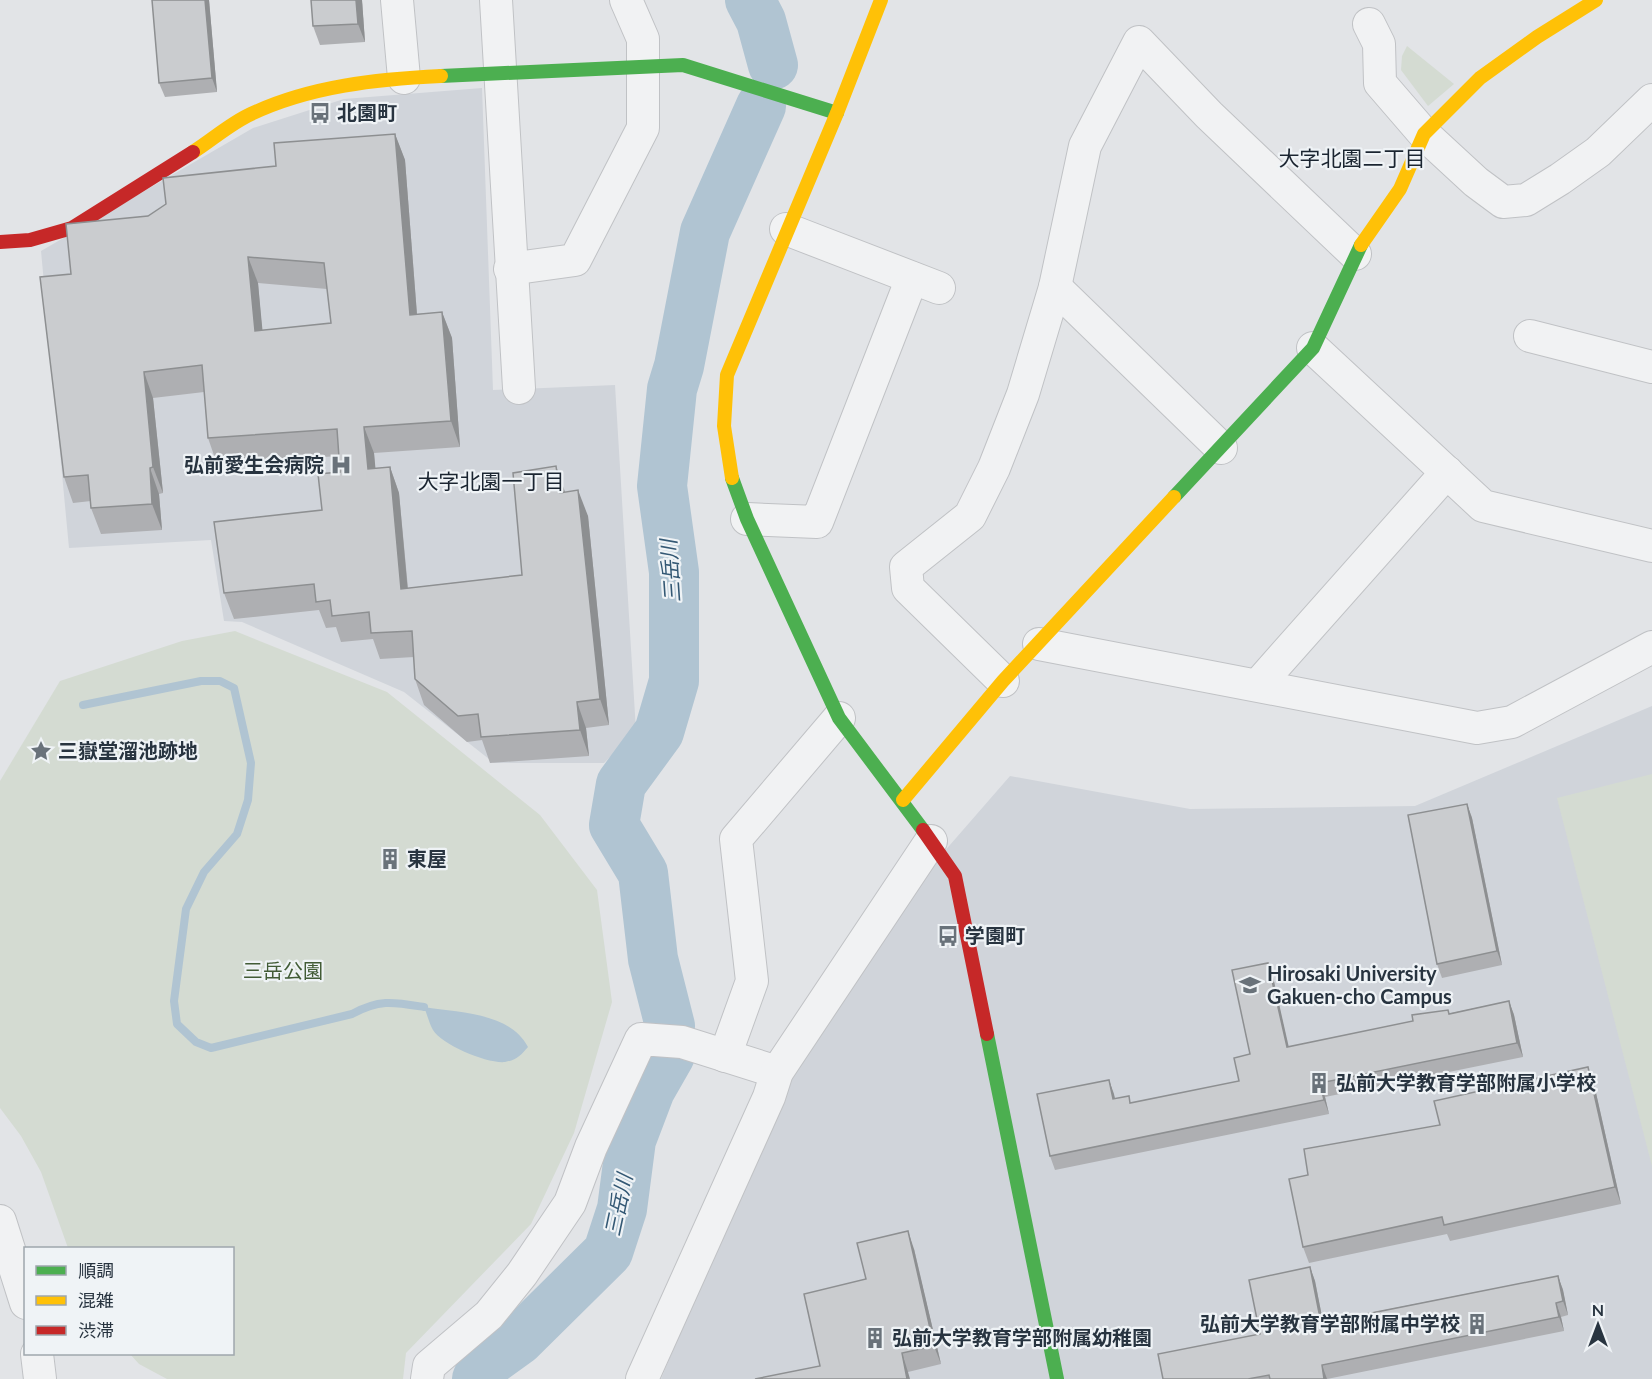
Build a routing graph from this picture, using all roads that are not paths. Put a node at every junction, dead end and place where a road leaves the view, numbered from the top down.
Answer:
1 (397, 0) edge
2 (496, 0) edge
3 (626, 0) edge
4 (881, 0) edge
5 (1596, 0) edge
6 (1369, 24) dead end
7 (642, 64) junction
8 (501, 73) junction
9 (404, 78) junction
10 (1652, 100) edge
11 (837, 113) junction
12 (1424, 134) junction
13 (786, 229) junction
14 (0, 242) edge
15 (1355, 254) junction
16 (510, 269) junction
17 (1054, 288) junction
18 (1530, 336) dead end
19 (1313, 348) junction
20 (1652, 367) edge
21 (519, 388) dead end
22 (1221, 448) junction
23 (1446, 472) junction
24 (747, 519) junction
25 (1652, 546) edge
26 (1039, 645) junction
27 (1652, 647) edge
28 (1003, 681) junction
29 (1258, 685) junction
30 (839, 718) junction
31 (903, 800) junction
32 (931, 841) junction
33 (725, 1056) junction
34 (777, 1072) junction
35 (0, 1221) edge
36 (24, 1297) edge
37 (37, 1355) edge
38 (40, 1379) edge
39 (427, 1379) edge
40 (642, 1379) edge
41 (1057, 1379) edge

1 - 9 street
2 - 8 street
3 - 7 street
4 - 11 street
5 - 12 street
6 - 12 street
7 - 8 street
7 - 11 street
7 - 16 street
8 - 9 street
8 - 16 street
9 - 14 street
10 - 12 street
11 - 13 street
12 - 15 street
13 - 24 street
13 - 24 street
15 - 17 street
15 - 19 street
16 - 21 street
17 - 22 street
17 - 28 street
18 - 20 street
19 - 22 street
19 - 23 street
22 - 26 street
23 - 25 street
23 - 29 street
24 - 30 street
26 - 28 street
26 - 29 street
27 - 29 street
28 - 31 street
30 - 31 street
30 - 33 street
31 - 32 street
32 - 34 street
32 - 41 street
33 - 34 street
33 - 39 street
34 - 40 street
35 - 36 street
37 - 38 street

